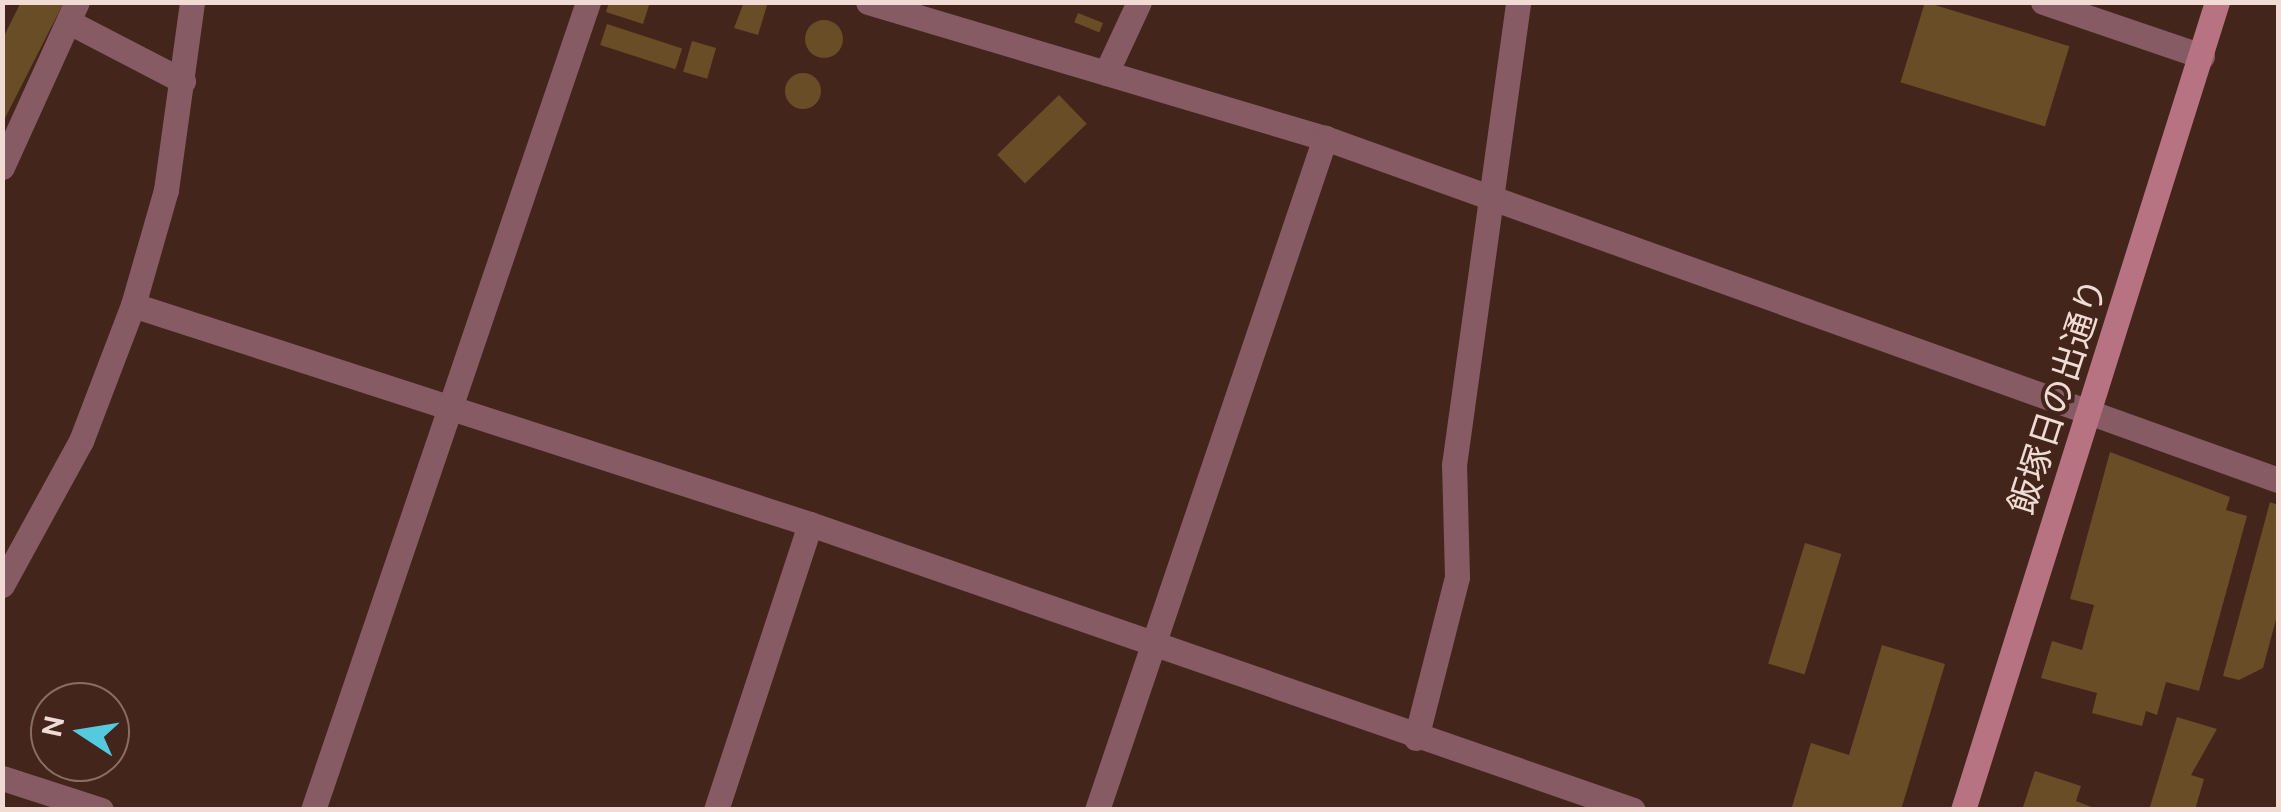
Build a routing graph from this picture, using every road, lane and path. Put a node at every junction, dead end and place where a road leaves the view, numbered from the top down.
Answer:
1 (192, 2) edge
2 (588, 2) edge
3 (868, 2) edge
4 (1139, 2) edge
5 (1518, 2) edge
6 (2044, 2) edge
7 (2217, 2) edge
8 (75, 13) edge
9 (2202, 56) junction
10 (1106, 73) junction
11 (183, 82) junction
12 (1326, 138) junction
13 (2, 166) edge
14 (1497, 200) junction
15 (133, 305) junction
16 (449, 408) junction
17 (2087, 417) junction
18 (2278, 480) edge
19 (810, 524) junction
20 (2, 585) edge
21 (1151, 644) junction
22 (1416, 738) junction
23 (2, 778) edge
24 (101, 810) edge
25 (313, 810) edge
26 (716, 810) edge
27 (1097, 810) edge
28 (1634, 810) edge
29 (1963, 810) edge

1 - 11 street
2 - 16 street
3 - 10 street
4 - 10 street
5 - 14 street
6 - 9 street
7 - 9 street, 飯塚日の出通り
8 - 11 street
8 - 13 street
9 - 17 street, 飯塚日の出通り
10 - 12 street
11 - 15 street
12 - 14 street
12 - 21 street
14 - 17 street
14 - 22 street
15 - 16 street
15 - 20 street
16 - 19 street
16 - 25 street
17 - 18 street
17 - 29 street, 飯塚日の出通り
19 - 21 street
19 - 26 street
21 - 22 street
21 - 27 street
22 - 28 street
23 - 24 street

